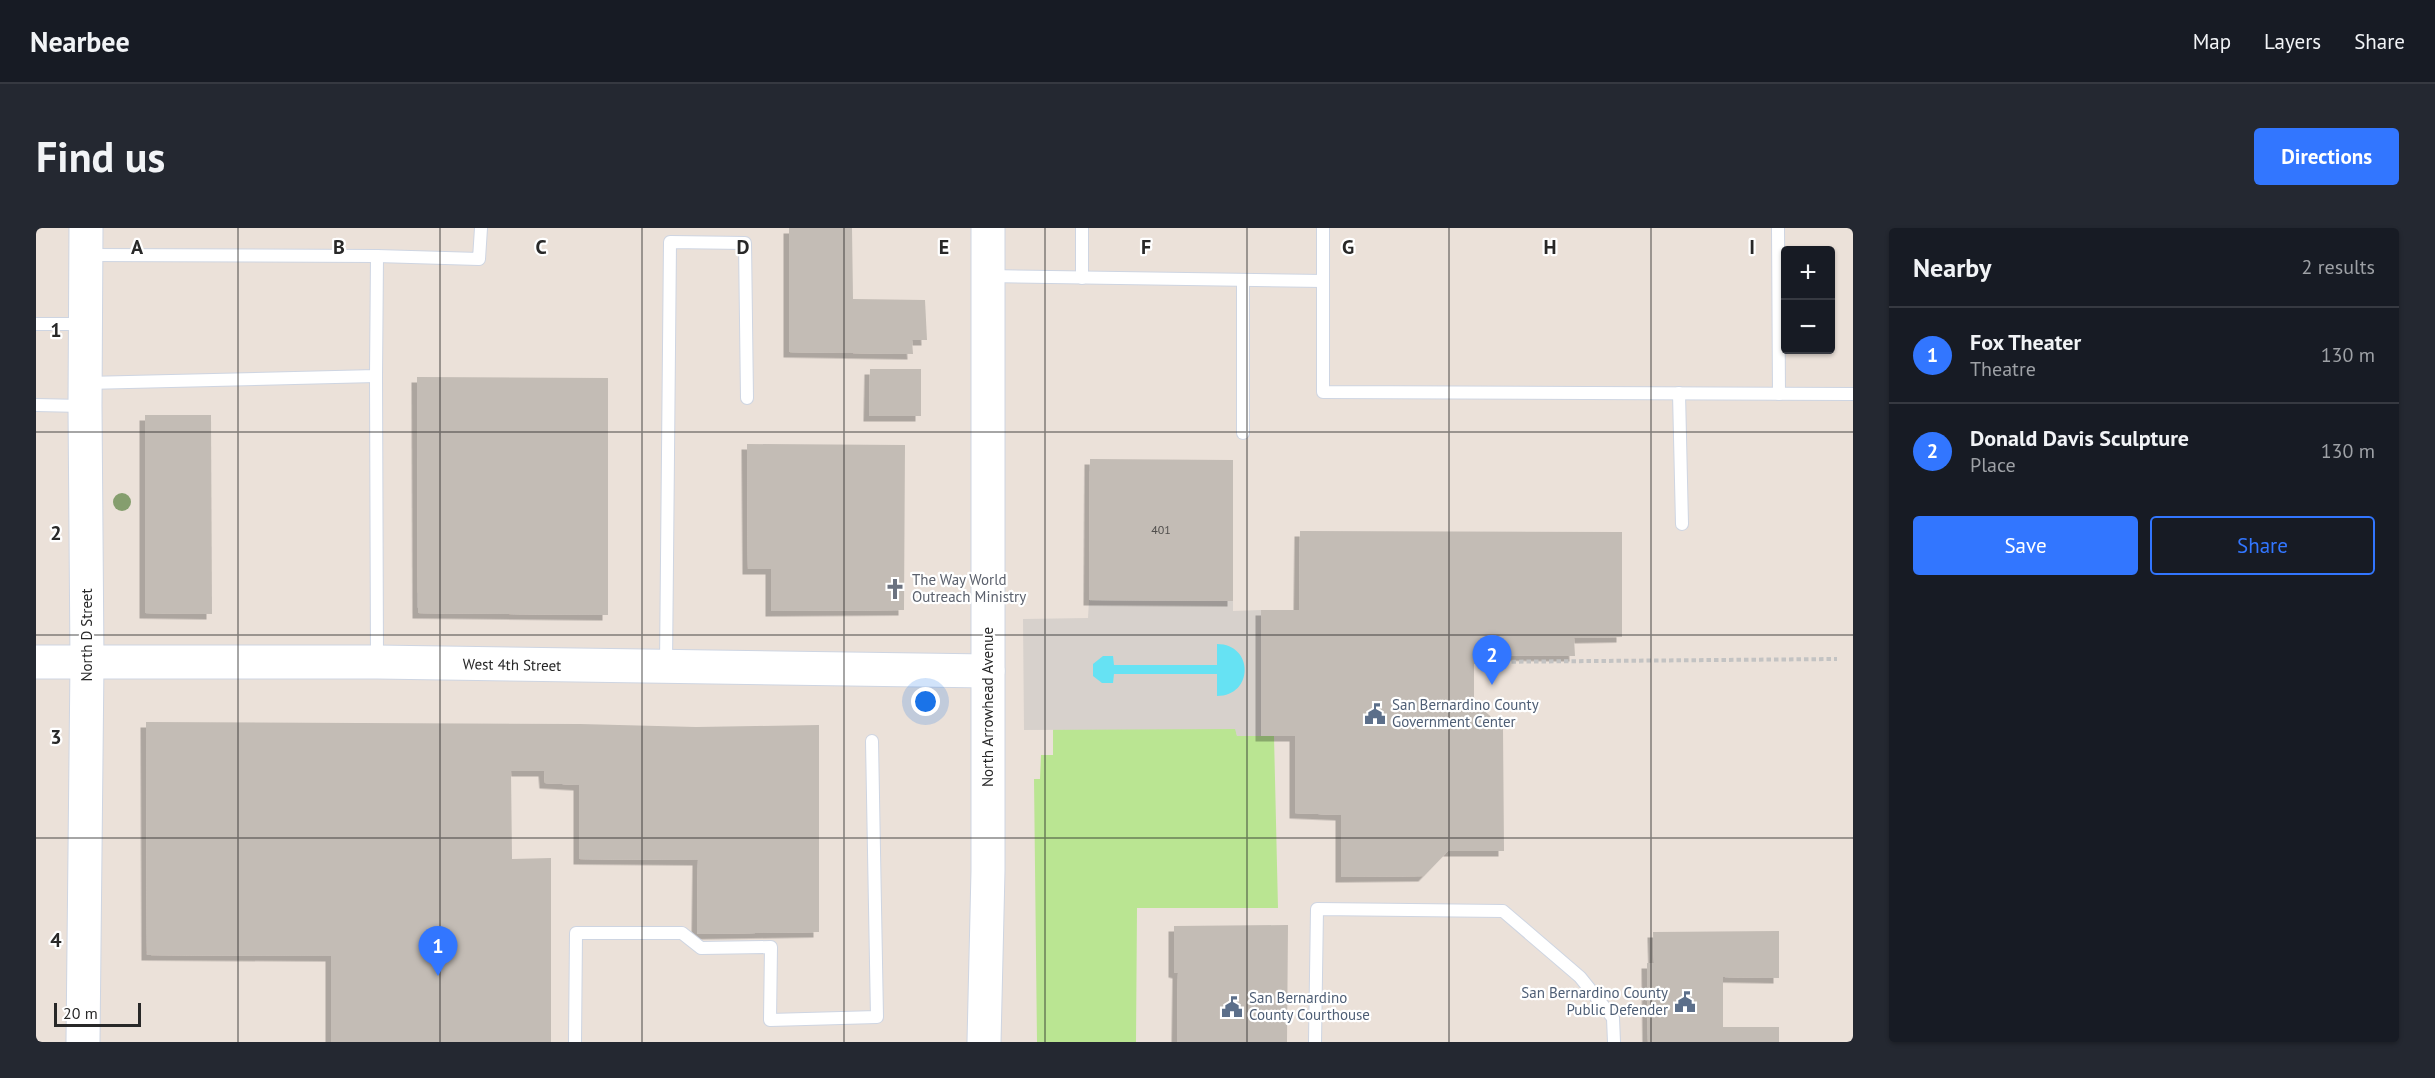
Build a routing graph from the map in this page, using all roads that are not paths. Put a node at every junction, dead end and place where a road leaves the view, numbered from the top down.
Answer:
1 (481, 228) edge
2 (988, 228) edge
3 (1082, 228) edge
4 (1323, 228) edge
5 (1778, 228) edge
6 (86, 241) edge
7 (377, 256) junction
8 (988, 276) junction
9 (1082, 278) junction
10 (1243, 280) junction
11 (1323, 281) junction
12 (36, 324) edge
13 (86, 324) junction
14 (376, 376) junction
15 (1679, 393) junction
16 (1779, 394) junction
17 (1853, 394) edge
18 (85, 395) junction
19 (747, 398) dead end
20 (36, 405) edge
21 (1243, 433) dead end
22 (1682, 524) dead end
23 (36, 662) edge
24 (87, 662) junction
25 (377, 662) junction
26 (666, 667) junction
27 (988, 671) junction
28 (873, 741) dead end
29 (84, 1042) edge
30 (575, 1042) edge
31 (984, 1042) edge
32 (1315, 1042) edge
33 (1614, 1042) edge

1 - 7 lane
2 - 8 main road, North Arrowhead Avenue
3 - 9 lane
4 - 11 lane
5 - 16 lane
6 - 7 lane
6 - 13 main road, North D Street
7 - 14 lane
8 - 9 lane
8 - 27 main road, North Arrowhead Avenue
9 - 10 lane
10 - 11 lane
10 - 21 lane
11 - 15 lane
12 - 13 lane
13 - 18 main road, North D Street
14 - 18 lane
14 - 25 lane
15 - 16 lane
15 - 22 lane
16 - 17 lane
18 - 20 lane
18 - 24 main road, North D Street
19 - 26 lane
23 - 24 main road, West 4th Street
24 - 25 main road, West 4th Street
24 - 29 main road, North D Street
25 - 26 main road, West 4th Street
26 - 27 main road, West 4th Street
27 - 31 main road, North Arrowhead Avenue
28 - 30 lane
32 - 33 lane

